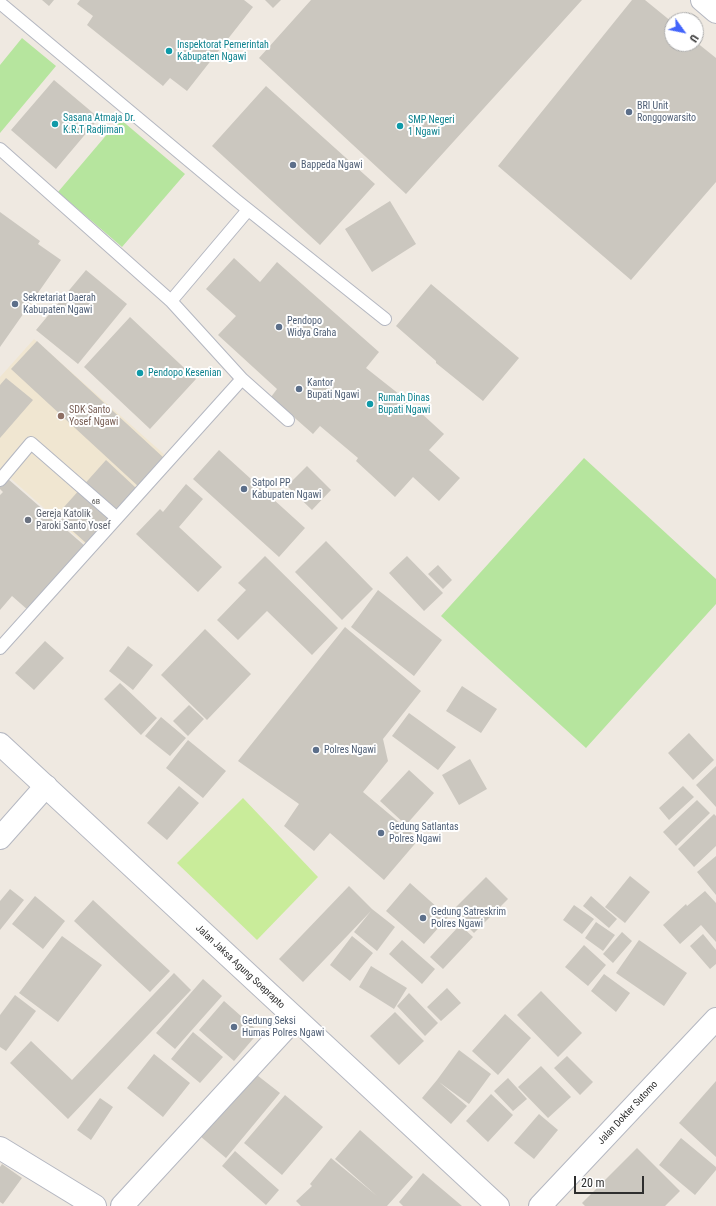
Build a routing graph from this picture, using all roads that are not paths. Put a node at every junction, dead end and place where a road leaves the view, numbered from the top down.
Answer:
1 (702, 0) edge
2 (0, 3) edge
3 (716, 12) edge
4 (0, 149) edge
5 (248, 210) junction
6 (171, 301) junction
7 (385, 319) dead end
8 (242, 379) junction
9 (288, 420) dead end
10 (0, 480) edge
11 (117, 518) junction
12 (0, 648) edge
13 (0, 744) edge
14 (46, 786) junction
15 (0, 838) edge
16 (295, 1018) junction
17 (716, 1019) edge
18 (0, 1148) edge
19 (95, 1206) edge
20 (122, 1206) edge
21 (498, 1206) edge
22 (540, 1206) edge

1 - 3 street
2 - 5 lane
4 - 6 lane
5 - 6 lane
5 - 7 lane
6 - 8 lane
8 - 9 lane
8 - 11 lane
10 - 11 lane
11 - 12 lane
13 - 14 street, Jalan Jaksa Agung Soeprapto
14 - 15 street
14 - 16 street, Jalan Jaksa Agung Soeprapto
16 - 20 street
16 - 21 street, Jalan Jaksa Agung Soeprapto
17 - 22 street, Jalan Dokter Sutomo
18 - 19 street

